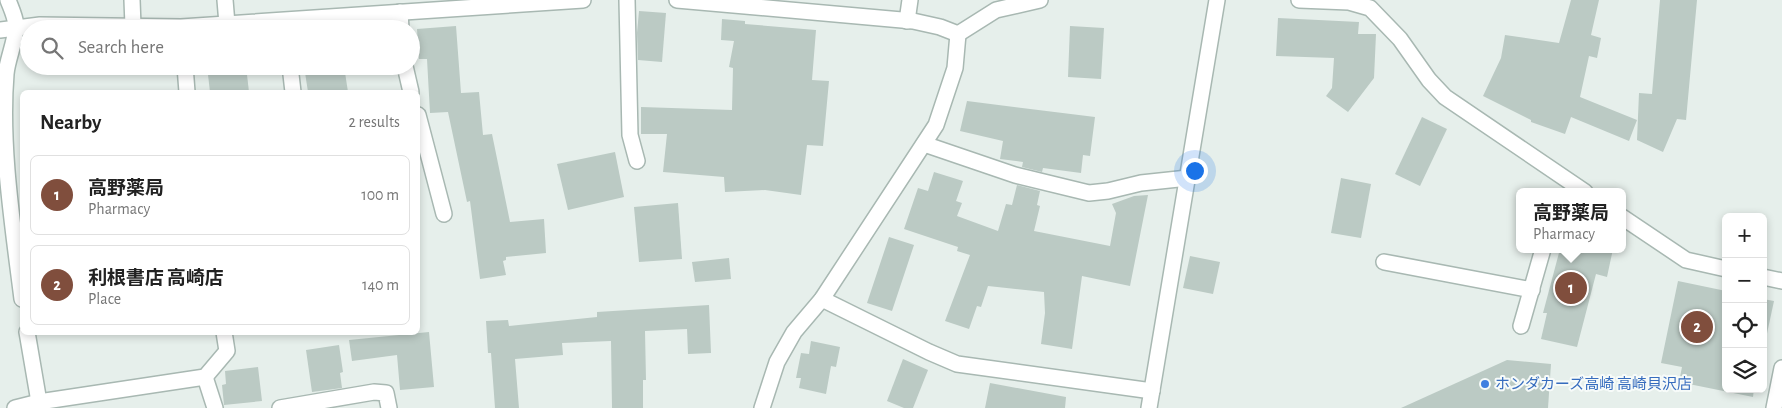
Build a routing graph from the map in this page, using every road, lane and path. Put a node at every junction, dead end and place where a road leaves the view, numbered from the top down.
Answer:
1 (8, 0) edge
2 (132, 0) edge
3 (225, 0) edge
4 (583, 0) edge
5 (627, 0) edge
6 (677, 0) edge
7 (910, 0) edge
8 (1040, 0) edge
9 (1217, 0) edge
10 (1299, 0) edge
11 (1349, 1) edge
12 (747, 3) edge
13 (400, 12) junction
14 (133, 20) edge
15 (227, 20) edge
16 (323, 20) edge
17 (400, 20) edge
18 (908, 21) junction
19 (16, 27) junction
20 (20, 27) edge
21 (0, 30) edge
22 (958, 34) junction
23 (186, 75) edge
24 (291, 75) edge
25 (407, 75) edge
26 (187, 90) edge
27 (293, 90) edge
28 (411, 90) edge
29 (420, 123) edge
30 (924, 144) junction
31 (637, 161) dead end
32 (1188, 178) junction
33 (1562, 184) edge
34 (444, 214) dead end
35 (1626, 220) edge
36 (1542, 253) edge
37 (1384, 262) dead end
38 (1722, 267) edge
39 (1767, 277) edge
40 (1782, 280) edge
41 (20, 282) edge
42 (1532, 290) junction
43 (822, 299) junction
44 (1522, 326) dead end
45 (28, 335) edge
46 (224, 335) edge
47 (1782, 368) edge
48 (205, 377) junction
49 (1152, 391) junction
50 (39, 402) junction
51 (16, 408) edge
52 (215, 408) edge
53 (280, 408) edge
54 (389, 408) edge
55 (762, 408) edge
56 (1149, 408) edge
57 (1774, 408) edge

1 - 19 street
2 - 14 street
3 - 15 street
4 - 13 street
5 - 31 street
6 - 12 street
7 - 18 street
8 - 22 street
9 - 32 street
10 - 11 street
11 - 33 street
12 - 18 street
13 - 16 street
13 - 17 street
18 - 22 street
19 - 20 street
19 - 21 street
19 - 41 street
22 - 30 street
23 - 26 street
24 - 27 street
25 - 28 street
29 - 34 street
30 - 32 street
30 - 43 street
32 - 49 street
35 - 38 street
36 - 42 street
37 - 42 street
39 - 40 street
42 - 44 street
43 - 49 street
43 - 55 street
45 - 50 street
46 - 48 street
47 - 57 street
48 - 50 street
48 - 52 street
49 - 56 street
50 - 51 street
53 - 54 street

